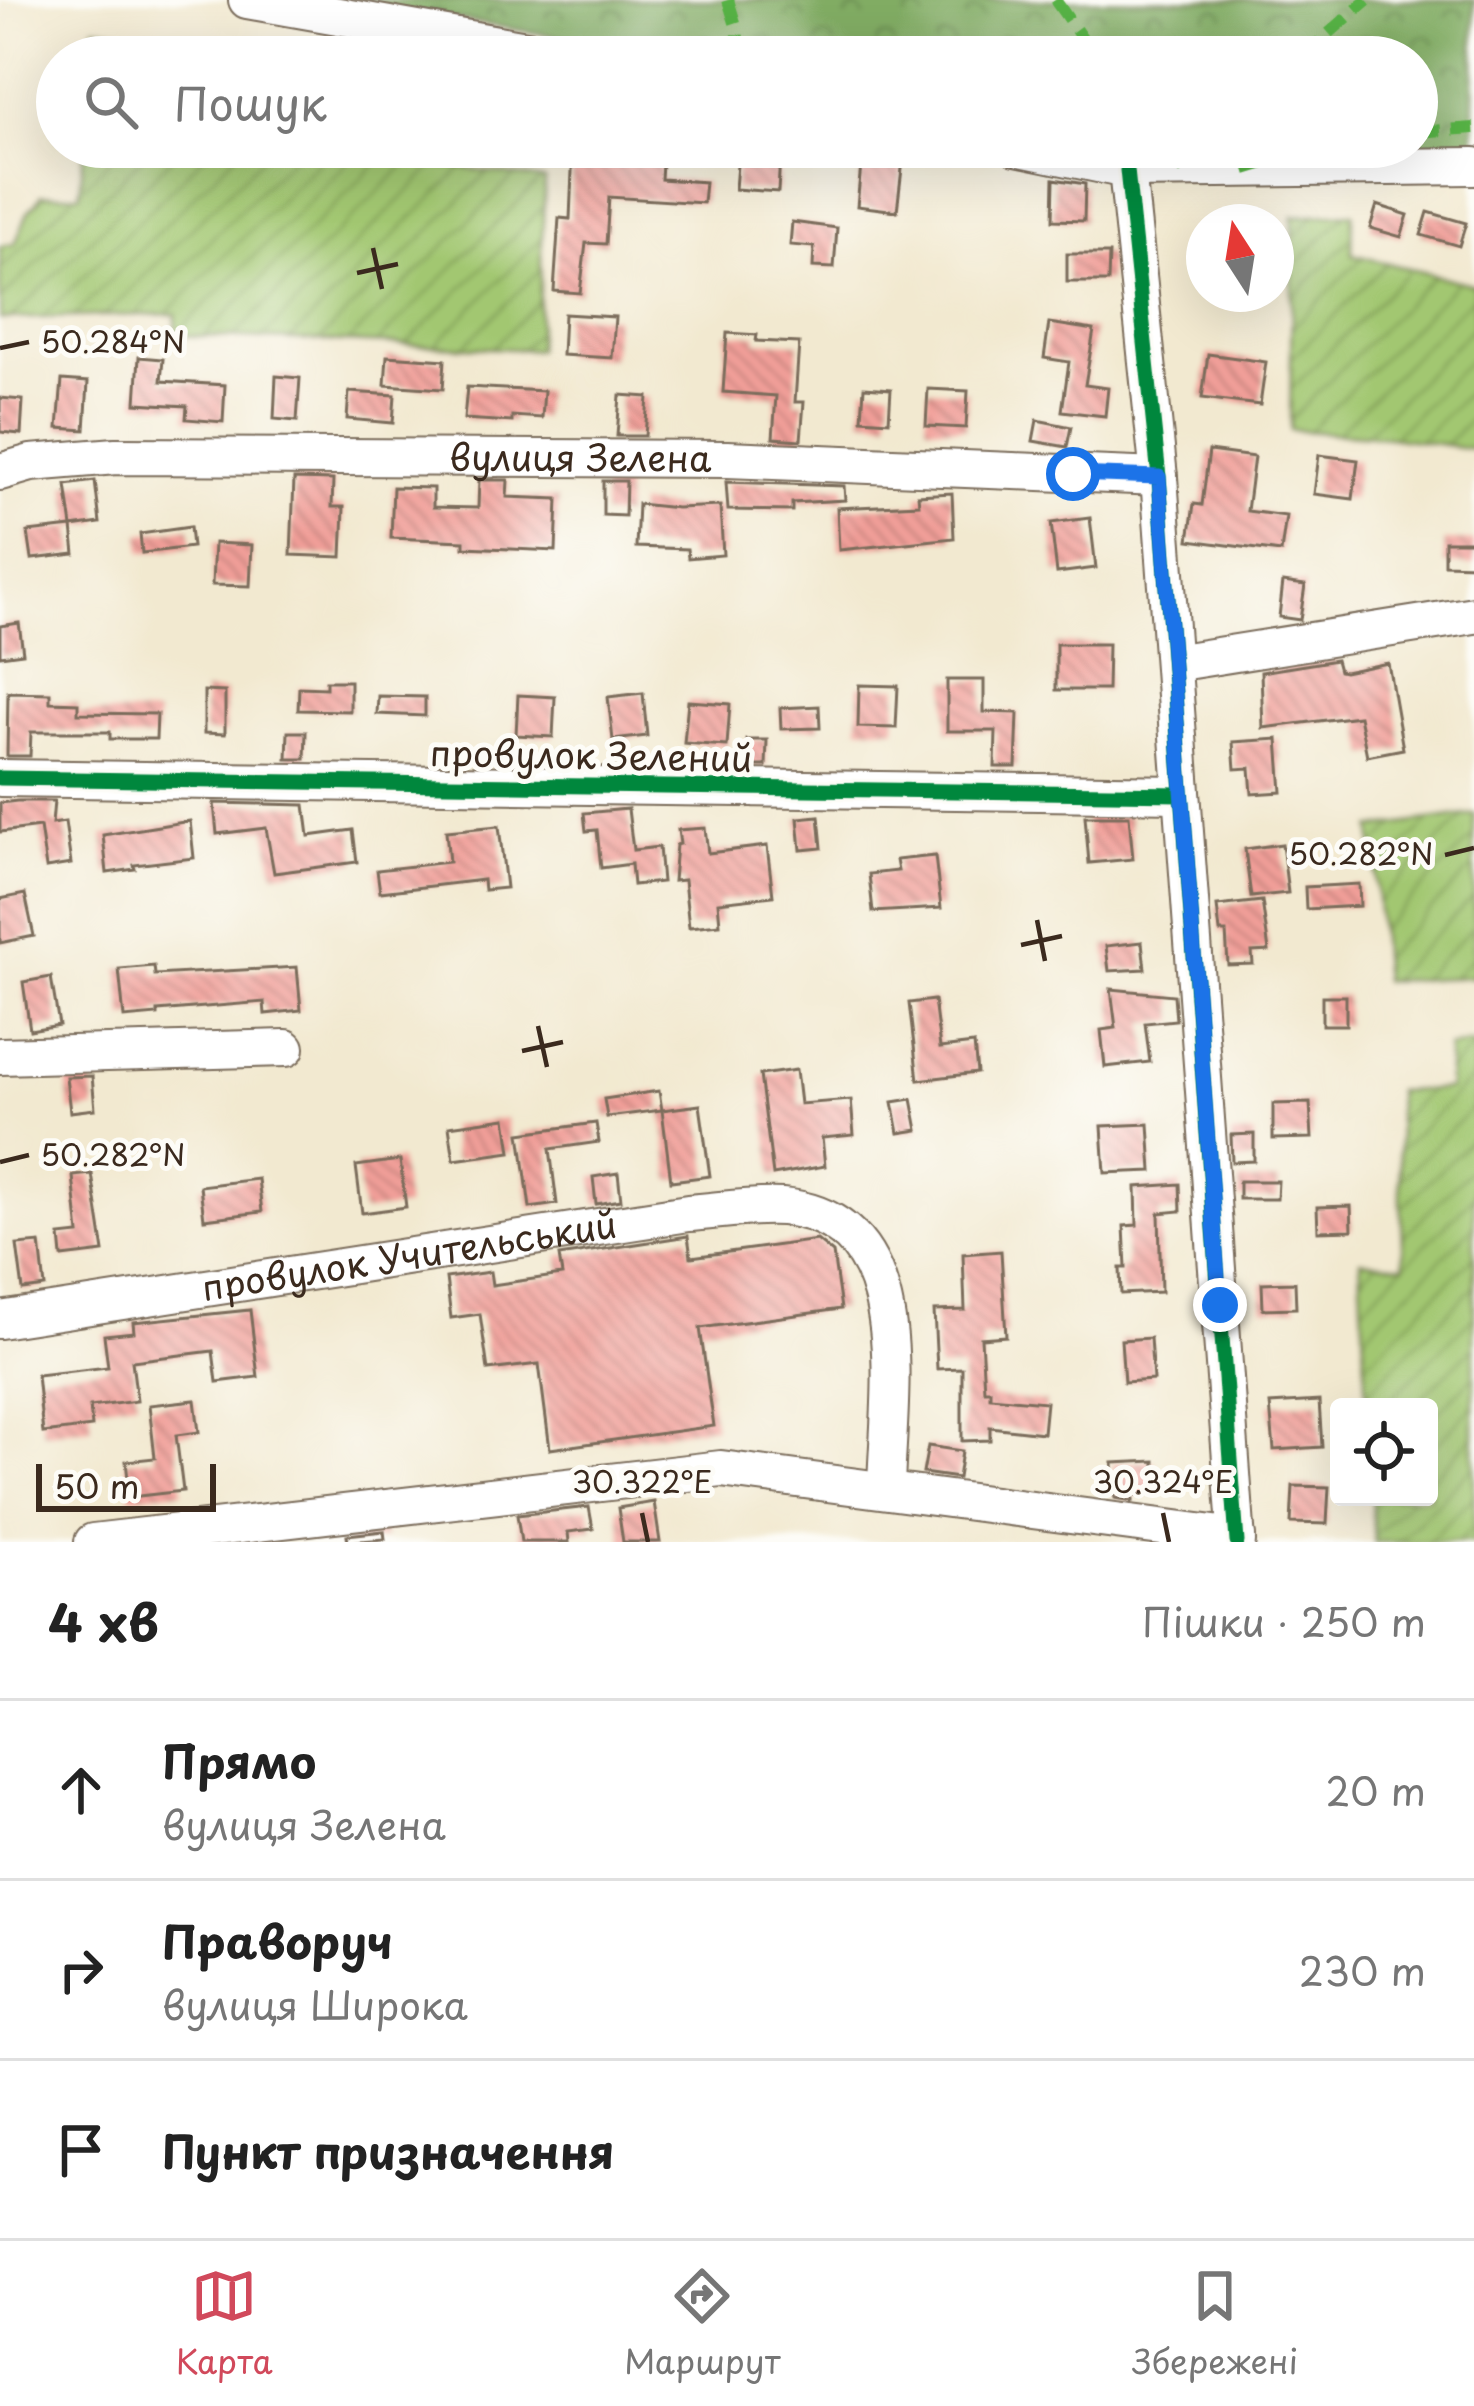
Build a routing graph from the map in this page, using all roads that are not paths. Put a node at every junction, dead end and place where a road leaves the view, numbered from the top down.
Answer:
1 (248, 0) edge
2 (453, 36) edge
3 (1438, 166) edge
4 (1474, 166) edge
5 (1117, 168) edge
6 (1300, 168) edge
7 (1127, 170) junction
8 (0, 472) edge
9 (1159, 477) junction
10 (1474, 615) edge
11 (1173, 663) junction
12 (0, 778) edge
13 (1181, 794) junction
14 (286, 1048) dead end
15 (0, 1056) edge
16 (0, 1320) edge
17 (886, 1488) junction
18 (1237, 1539) edge
19 (92, 1542) edge

1 - 2 street
3 - 4 street
5 - 7 street
6 - 7 street
7 - 9 street
8 - 9 street, вулиця Зелена
9 - 11 street
10 - 11 street
11 - 13 street
12 - 13 street, провулок Зелений
13 - 18 street
14 - 15 street
16 - 17 street, провулок Учительський
17 - 18 street
17 - 19 street

